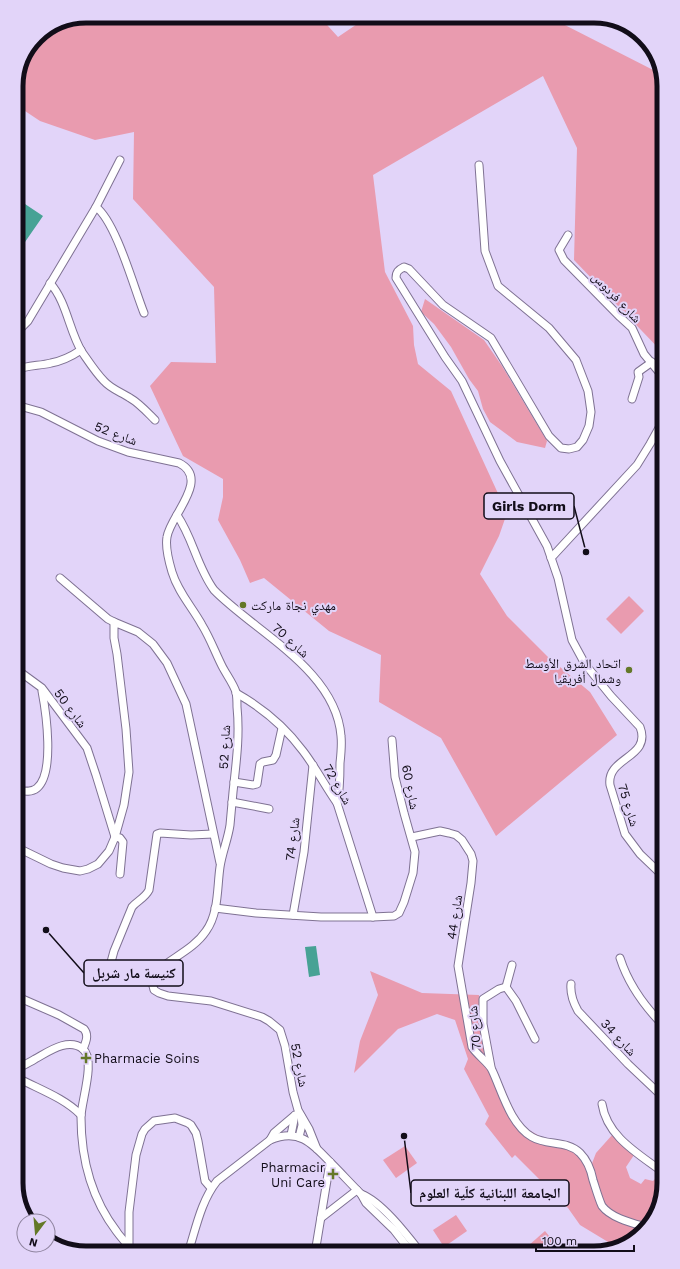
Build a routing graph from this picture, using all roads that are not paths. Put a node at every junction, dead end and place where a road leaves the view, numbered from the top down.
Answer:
1 (120, 160) dead end
2 (479, 165) dead end
3 (96, 207) junction
4 (568, 235) dead end
5 (50, 283) junction
6 (144, 313) dead end
7 (23, 326) edge
8 (81, 350) junction
9 (652, 362) junction
10 (23, 368) edge
11 (657, 369) edge
12 (632, 399) dead end
13 (23, 407) edge
14 (155, 420) dead end
15 (657, 432) edge
16 (177, 515) junction
17 (547, 546) junction
18 (562, 547) junction
19 (551, 558) junction
20 (60, 578) dead end
21 (114, 622) junction
22 (23, 674) edge
23 (42, 688) junction
24 (236, 693) junction
25 (282, 728) junction
26 (392, 740) dead end
27 (313, 765) junction
28 (234, 782) junction
29 (23, 791) edge
30 (232, 802) junction
31 (338, 803) junction
32 (269, 808) dead end
33 (213, 834) junction
34 (115, 837) junction
35 (412, 837) junction
36 (23, 850) edge
37 (220, 866) junction
38 (657, 870) edge
39 (120, 874) dead end
40 (215, 908) junction
41 (293, 916) junction
42 (373, 917) junction
43 (620, 958) dead end
44 (512, 965) dead end
45 (152, 982) junction
46 (571, 984) dead end
47 (506, 987) junction
48 (23, 999) edge
49 (657, 1019) edge
50 (535, 1039) dead end
51 (83, 1049) junction
52 (23, 1065) edge
53 (492, 1069) junction
54 (23, 1080) edge
55 (657, 1091) edge
56 (602, 1104) dead end
57 (297, 1114) junction
58 (81, 1115) junction
59 (291, 1135) junction
60 (299, 1137) junction
61 (270, 1140) junction
62 (318, 1149) junction
63 (330, 1162) junction
64 (657, 1168) edge
65 (211, 1188) junction
66 (359, 1192) junction
67 (322, 1218) junction
68 (640, 1225) edge
69 (129, 1246) joint
70 (190, 1246) edge
71 (318, 1246) edge
72 (407, 1246) edge
73 (415, 1246) edge

1 - 3 street
2 - 17 street
3 - 5 street
3 - 6 street
4 - 9 street, شارع فردوس
5 - 7 street
5 - 8 street
8 - 10 street
8 - 14 street
9 - 11 street, شارع فردوس
9 - 12 street
13 - 16 street, شارع 52
15 - 18 street
16 - 24 street, شارع 52
16 - 31 street, شارع 70
17 - 18 street
17 - 19 street
18 - 19 street
19 - 38 street, شارع 75
20 - 21 street
21 - 33 street
21 - 34 street
22 - 23 street
23 - 29 street, شارع 50
23 - 34 street, شارع 50
24 - 25 street, شارع 72
24 - 28 street, شارع 52
25 - 27 street, شارع 72
25 - 28 street
26 - 35 street, شارع 60
27 - 31 street, شارع 72
27 - 41 street, شارع 74
28 - 30 street, شارع 52
30 - 32 street
30 - 37 street, شارع 52
31 - 42 street, شارع 72
33 - 37 street
33 - 45 street
34 - 36 street
34 - 39 street, شارع 50
35 - 42 street
35 - 53 street, شارع 44
37 - 40 street, شارع 52
40 - 41 street
40 - 45 street, شارع 52
41 - 42 street
43 - 49 street
44 - 47 street
45 - 57 street, شارع 52
46 - 55 street, شارع 34
47 - 50 street
47 - 53 street, شارع 70
48 - 51 street
51 - 52 street
51 - 58 street
53 - 68 street, شارع 44
54 - 58 street
56 - 64 street
57 - 59 street
57 - 60 street
57 - 61 street
57 - 62 street
58 - 69 street
59 - 60 street
59 - 61 street
60 - 62 street
61 - 65 street
62 - 63 street
63 - 66 street
63 - 67 street
65 - 69 street
65 - 70 street
66 - 67 street
66 - 72 street
66 - 73 street
67 - 71 street

